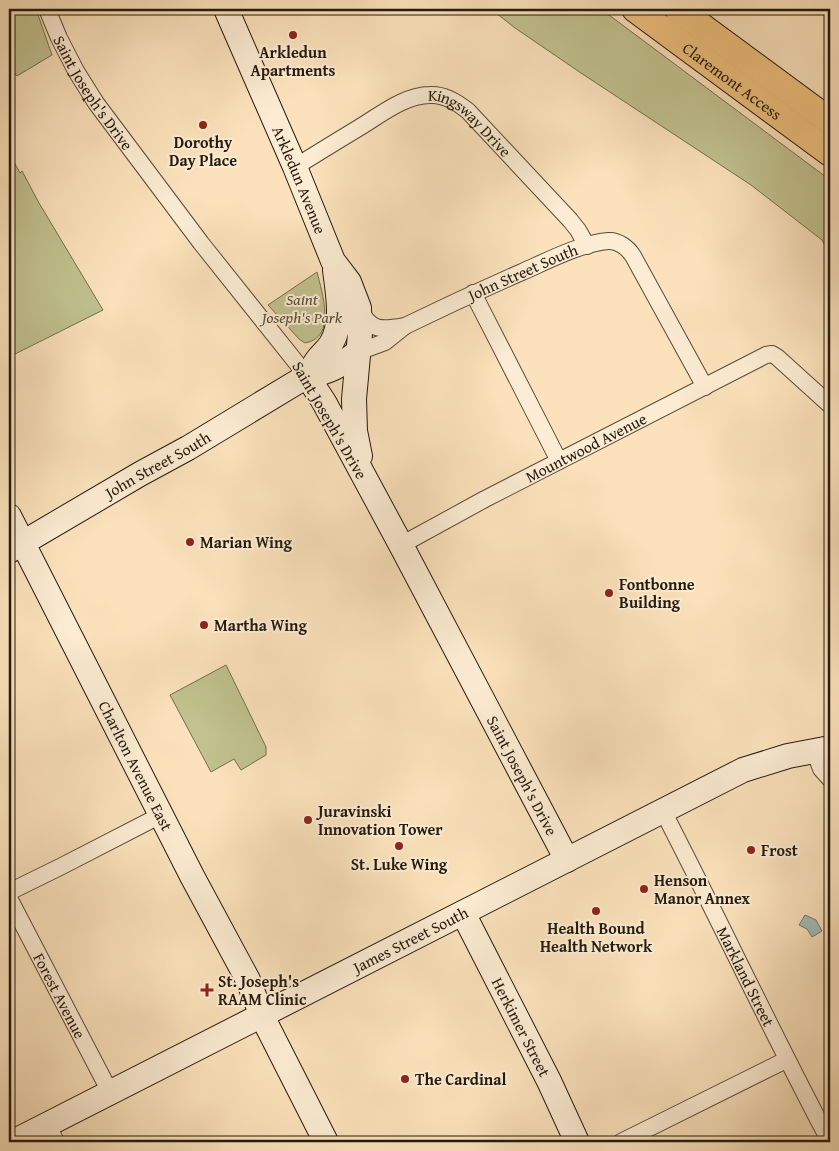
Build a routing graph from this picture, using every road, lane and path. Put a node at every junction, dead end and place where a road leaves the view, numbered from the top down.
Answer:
1 (48, 9) edge
2 (226, 9) edge
3 (635, 9) edge
4 (678, 9) edge
5 (830, 121) edge
6 (830, 153) edge
7 (295, 167) junction
8 (587, 246) junction
9 (333, 261) junction
10 (473, 293) junction
11 (359, 308) junction
12 (404, 326) junction
13 (358, 352) junction
14 (307, 376) junction
15 (705, 388) junction
16 (830, 405) edge
17 (559, 461) junction
18 (365, 480) junction
19 (9, 516) edge
20 (401, 545) junction
21 (16, 547) edge
22 (822, 749) edge
23 (830, 779) edge
24 (663, 811) junction
25 (161, 815) junction
26 (567, 860) junction
27 (9, 892) edge
28 (9, 898) edge
29 (462, 913) junction
30 (262, 1016) junction
31 (786, 1060) junction
32 (110, 1092) junction
33 (52, 1134) edge
34 (13, 1142) edge
35 (326, 1142) edge
36 (577, 1142) edge
37 (621, 1142) edge
38 (830, 1142) edge

1 - 14 street, Saint Joseph's Drive
2 - 7 main road, Arkledun Avenue
3 - 6 main road, Claremont Access
4 - 5 main road, Claremont Access
7 - 8 street, Kingsway Drive
7 - 9 main road, Arkledun Avenue
8 - 10 street, John Street South
8 - 15 street, John Street South
9 - 11 main road, Arkledun Avenue
9 - 14 main road, John Street South
10 - 12 street, John Street South
10 - 17 street
11 - 12 street, John Street South
11 - 13 main road, Arkledun Avenue
12 - 13 street, John Street South
13 - 14 main road, John Street South
13 - 18 main road, Arkledun Avenue
14 - 18 main road, Saint Joseph's Drive
14 - 21 main road, John Street South
15 - 16 street, Mountwood Avenue
15 - 17 street, Mountwood Avenue
17 - 20 street, Mountwood Avenue
18 - 20 main road, Saint Joseph's Drive
19 - 21 main road, Charlton Avenue East
20 - 26 main road, Saint Joseph's Drive
21 - 25 main road, Charlton Avenue East
22 - 23 street
22 - 24 main road, James Street South
24 - 26 main road, James Street South
24 - 31 street, Markland Street
25 - 27 street
25 - 30 main road, Charlton Avenue East
26 - 29 main road, James Street South
28 - 32 street, Forest Avenue
29 - 30 main road, James Street South
29 - 36 main road, Herkimer Street
30 - 32 main road, James Street South
30 - 35 main road, Charlton Avenue East
31 - 37 street
31 - 38 street, Markland Street
32 - 33 main road, James Street South
33 - 34 main road, James Street South

